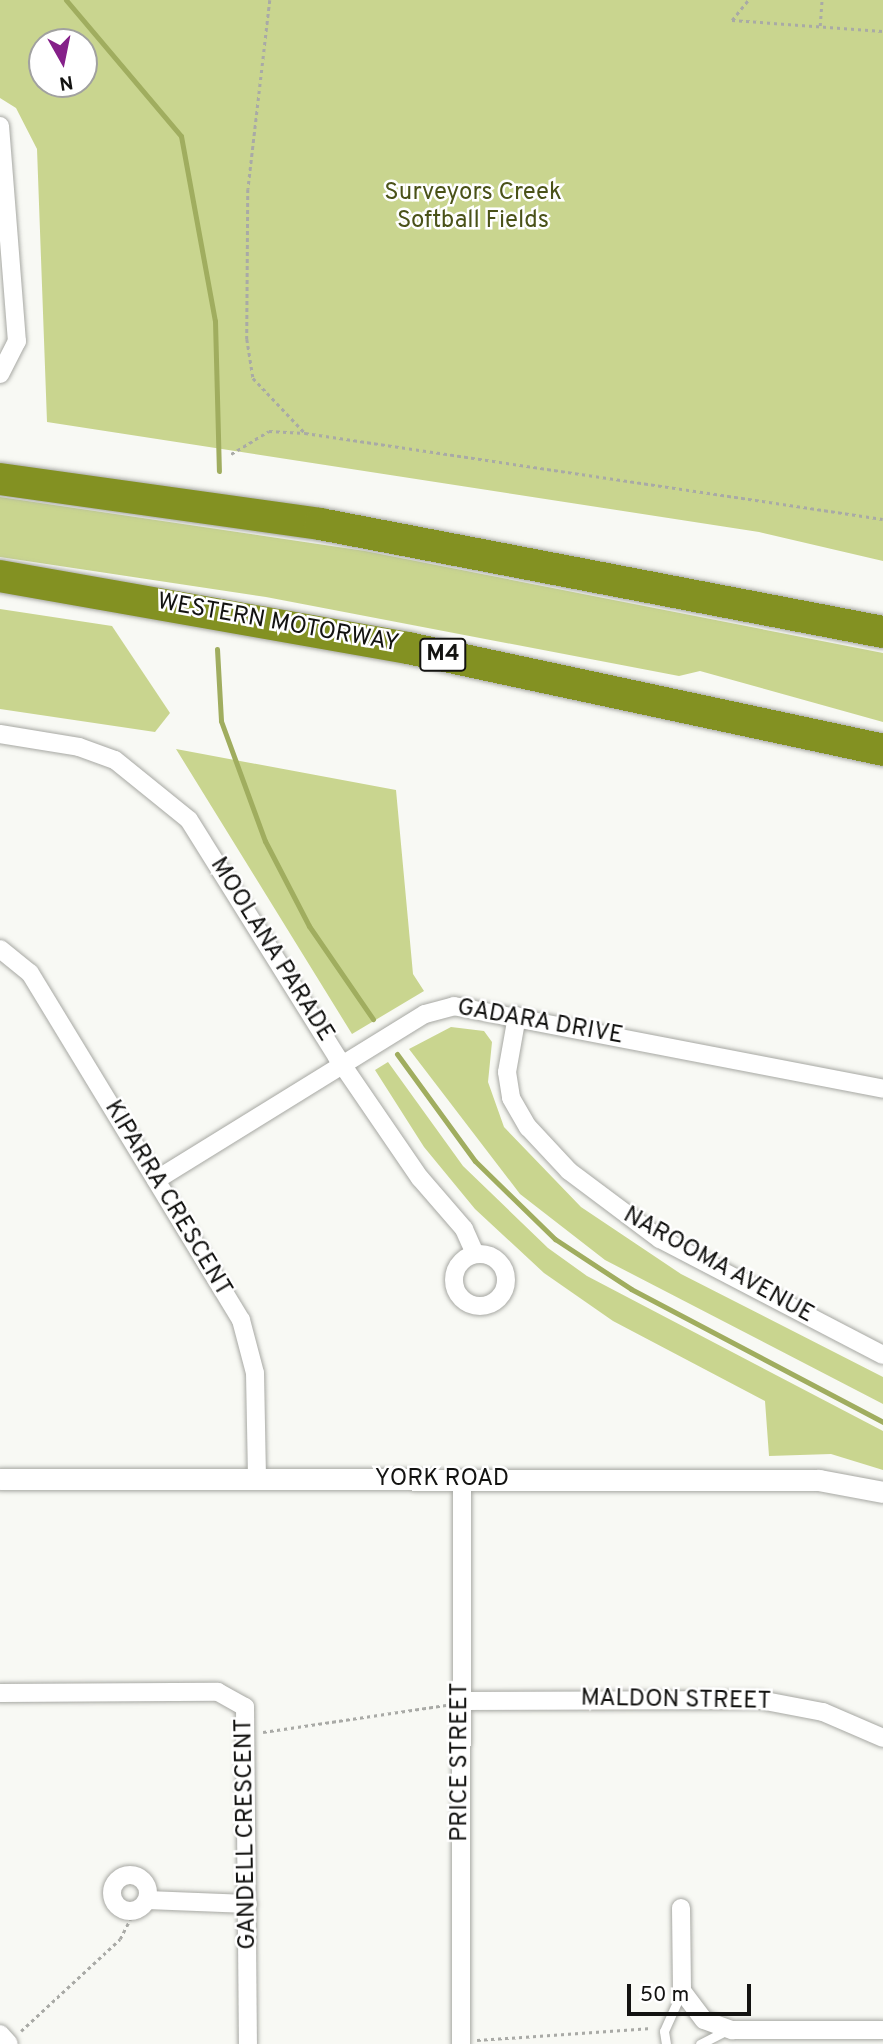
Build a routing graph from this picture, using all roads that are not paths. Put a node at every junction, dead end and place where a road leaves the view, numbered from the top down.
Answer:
1 (0, 126) edge
2 (0, 374) edge
3 (0, 479) edge
4 (0, 576) edge
5 (883, 632) edge
6 (0, 734) edge
7 (883, 750) edge
8 (0, 949) edge
9 (517, 1016) junction
10 (345, 1064) junction
11 (883, 1089) edge
12 (156, 1180) junction
13 (475, 1254) dead end
14 (883, 1355) edge
15 (0, 1479) edge
16 (257, 1480) junction
17 (462, 1480) junction
18 (883, 1492) edge
19 (0, 1693) edge
20 (461, 1700) junction
21 (883, 1738) edge
22 (248, 1904) junction
23 (141, 1905) road end
24 (681, 1908) dead end
25 (682, 1990) junction
26 (732, 2030) junction
27 (883, 2030) edge
28 (0, 2034) edge
29 (461, 2043) edge
30 (9, 2044) edge
31 (248, 2044) edge
32 (666, 2044) edge
33 (700, 2044) edge

1 - 2 street
3 - 5 highway
4 - 7 highway, WESTERN MOTORWAY / M4
6 - 10 street, MOOLANA PARADE
8 - 12 street, KIPARRA CRESCENT
9 - 10 street, GADARA DRIVE
9 - 11 street, GADARA DRIVE
9 - 14 street, NAROOMA AVENUE
10 - 12 street, GADARA DRIVE
10 - 13 street, MOOLANA PARADE
12 - 16 street, KIPARRA CRESCENT
15 - 16 street, YORK ROAD
16 - 17 street, YORK ROAD
17 - 18 street, YORK ROAD
17 - 20 street, PRICE STREET
19 - 22 street, GANDELL CRESCENT
20 - 21 street, MALDON STREET
20 - 29 street, PRICE STREET
22 - 23 street
22 - 31 street, GANDELL CRESCENT
24 - 25 street
25 - 26 street
25 - 32 lane
26 - 27 street
26 - 33 lane
28 - 30 street

